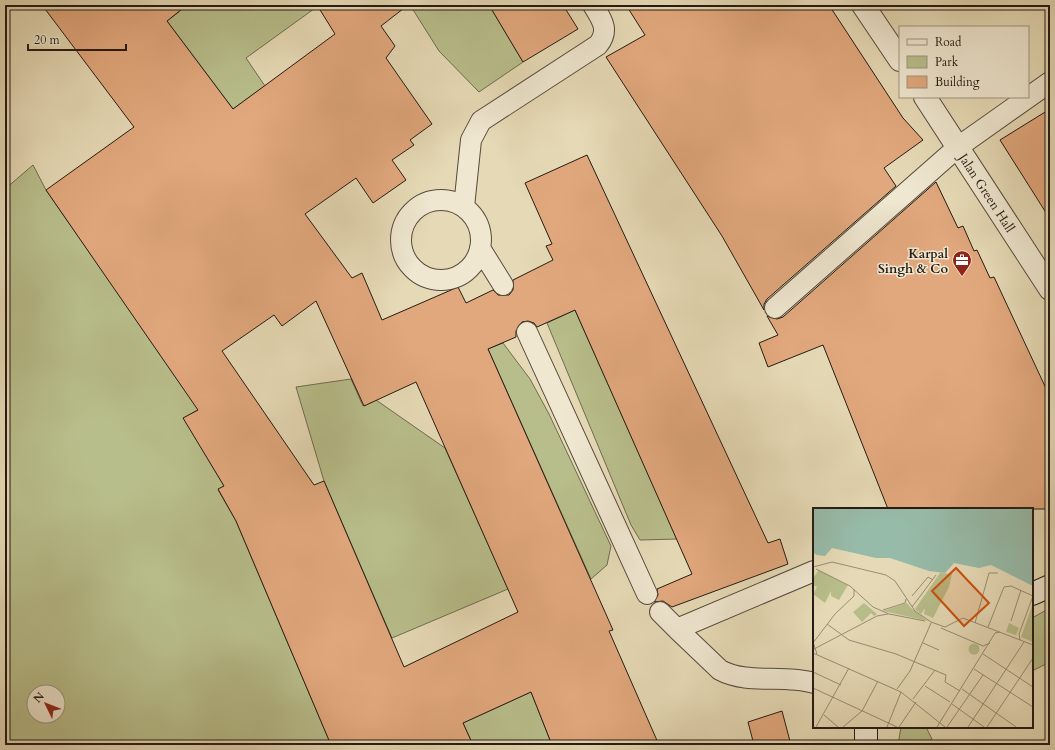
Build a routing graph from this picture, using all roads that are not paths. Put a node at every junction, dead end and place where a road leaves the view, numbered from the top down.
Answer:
1 (593, 5) edge
2 (863, 5) edge
3 (899, 59) edge
4 (1050, 82) edge
5 (1029, 97) edge
6 (926, 98) edge
7 (1027, 98) edge
8 (958, 147) junction
9 (464, 207) junction
10 (480, 248) junction
11 (503, 285) dead end
12 (1050, 289) edge
13 (775, 308) dead end
14 (527, 332) dead end
15 (813, 571) edge
16 (1050, 586) edge
17 (647, 594) dead end
18 (1033, 594) edge
19 (660, 612) dead end
20 (677, 629) junction
21 (813, 683) edge
22 (866, 728) edge
23 (866, 745) edge

1 - 9 lane
2 - 3 street
4 - 5 lane
6 - 8 street, Jalan Green Hall
7 - 8 lane
8 - 12 street, Jalan Green Hall
8 - 13 lane
9 - 10 lane
9 - 10 lane
10 - 11 lane
14 - 17 lane
15 - 20 lane
16 - 18 street
19 - 20 lane
20 - 21 lane
22 - 23 street

